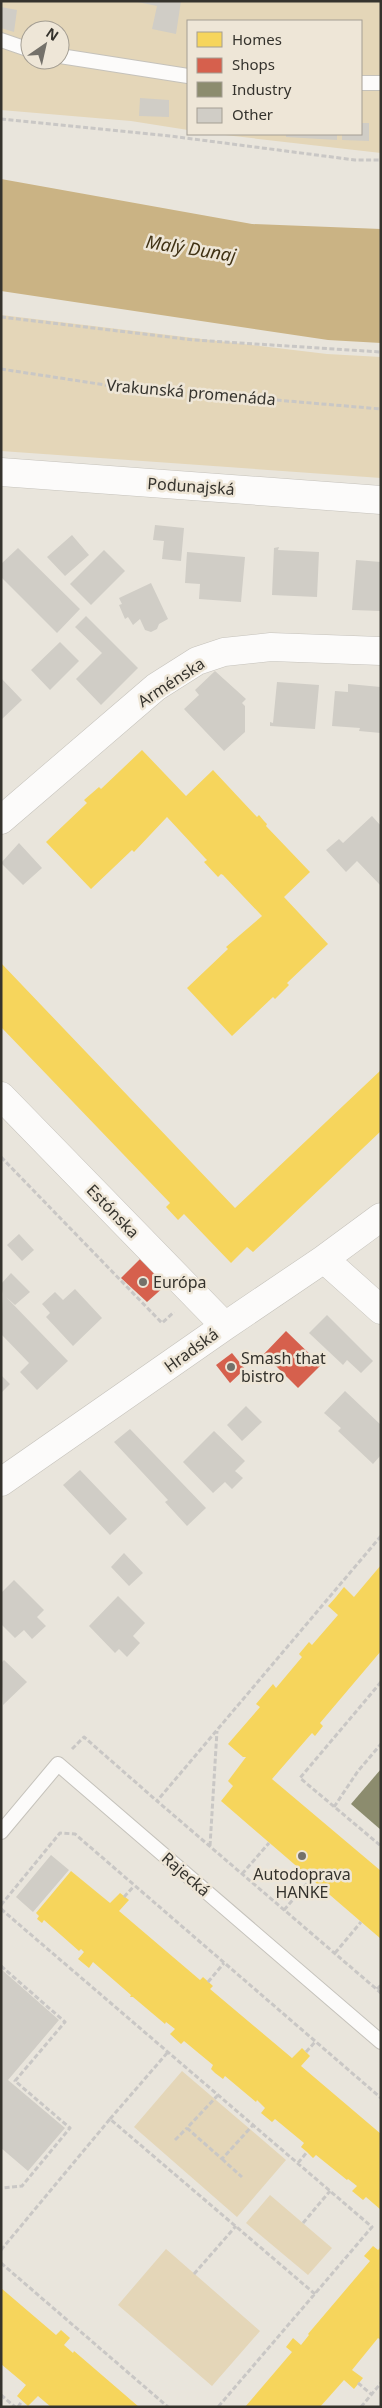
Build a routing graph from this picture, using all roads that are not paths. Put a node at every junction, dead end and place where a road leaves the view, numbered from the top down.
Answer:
1 (1, 40) edge
2 (20, 47) edge
3 (70, 58) edge
4 (187, 76) edge
5 (362, 83) edge
6 (381, 83) edge
7 (1, 472) edge
8 (381, 500) edge
9 (381, 651) edge
10 (1, 820) edge
11 (1, 1096) edge
12 (381, 1217) edge
13 (324, 1259) junction
14 (381, 1310) edge
15 (225, 1326) junction
16 (1, 1482) edge
17 (1, 1832) edge
18 (381, 2042) edge

1 - 2 lane
3 - 4 lane
5 - 6 lane
7 - 8 street, Podunajská
9 - 10 street, Arménska
11 - 15 street, Estónska
12 - 13 street, Hradská
13 - 14 street
13 - 15 street, Hradská
15 - 16 street, Hradská
17 - 18 lane, Rajecká

